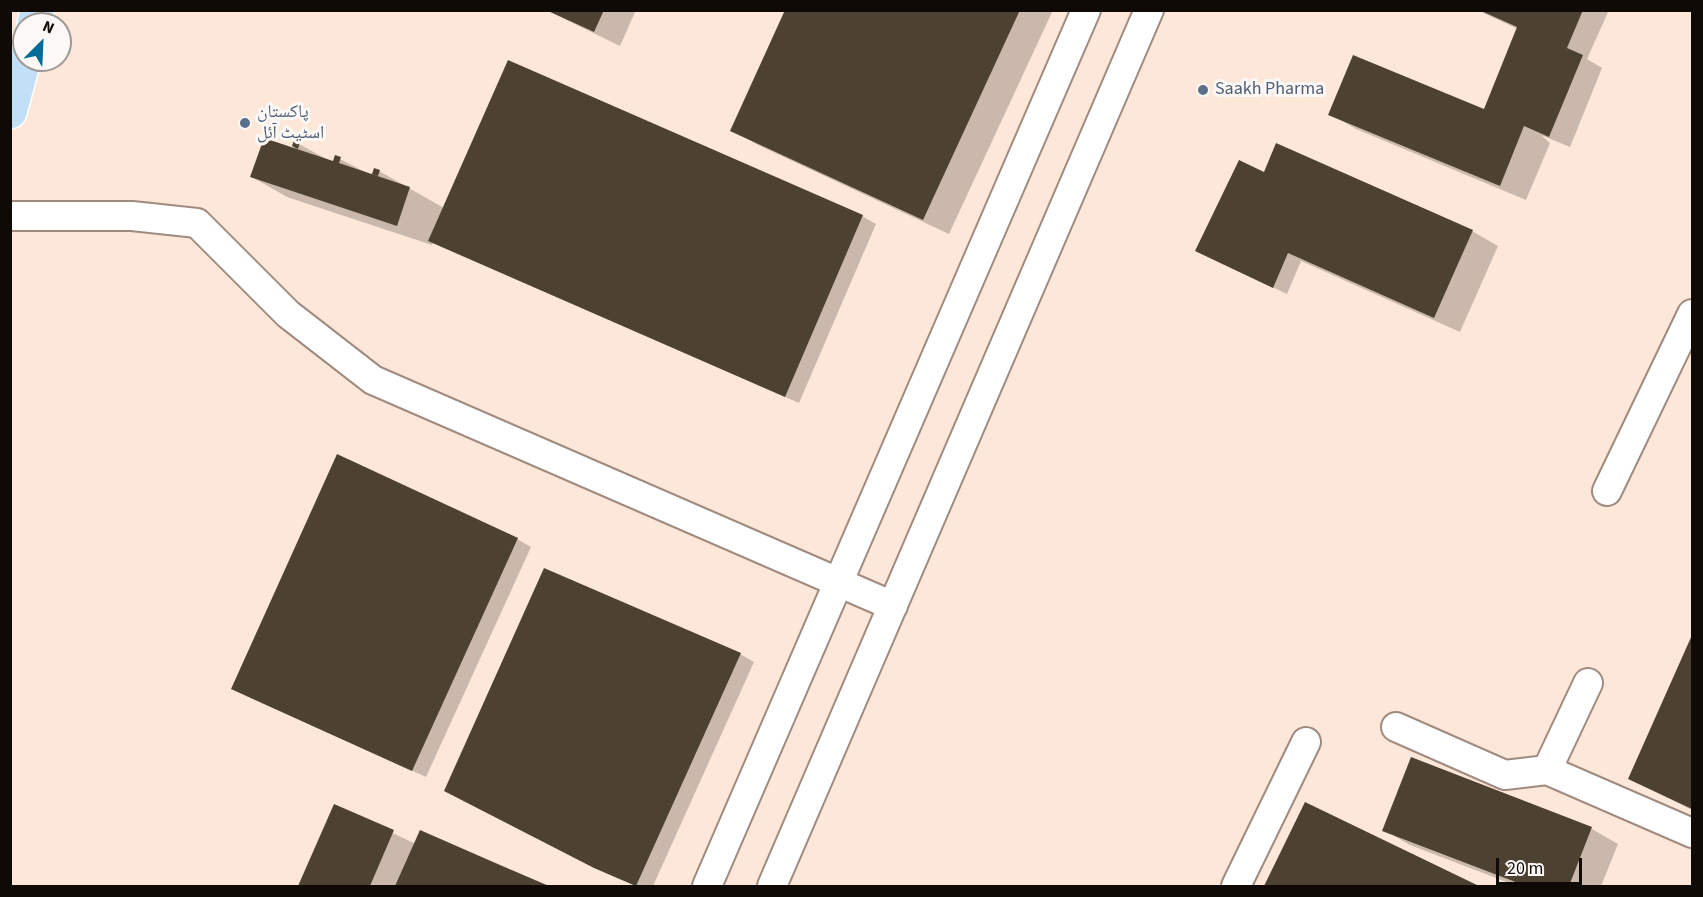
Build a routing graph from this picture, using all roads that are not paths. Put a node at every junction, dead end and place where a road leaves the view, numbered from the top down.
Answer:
1 (1086, 10) edge
2 (1149, 10) edge
3 (21, 72) edge
4 (10, 112) edge
5 (10, 216) edge
6 (1692, 314) edge
7 (1607, 491) dead end
8 (837, 584) junction
9 (893, 606) junction
10 (1588, 683) dead end
11 (1396, 727) dead end
12 (1306, 742) dead end
13 (1547, 770) junction
14 (1692, 833) edge
15 (707, 886) edge
16 (772, 886) edge
17 (1236, 886) edge

1 - 8 lane
2 - 9 lane
3 - 4 main road
5 - 8 lane
6 - 7 lane
8 - 9 lane
8 - 15 lane
9 - 16 lane
10 - 13 lane
11 - 13 lane
12 - 17 lane
13 - 14 lane

